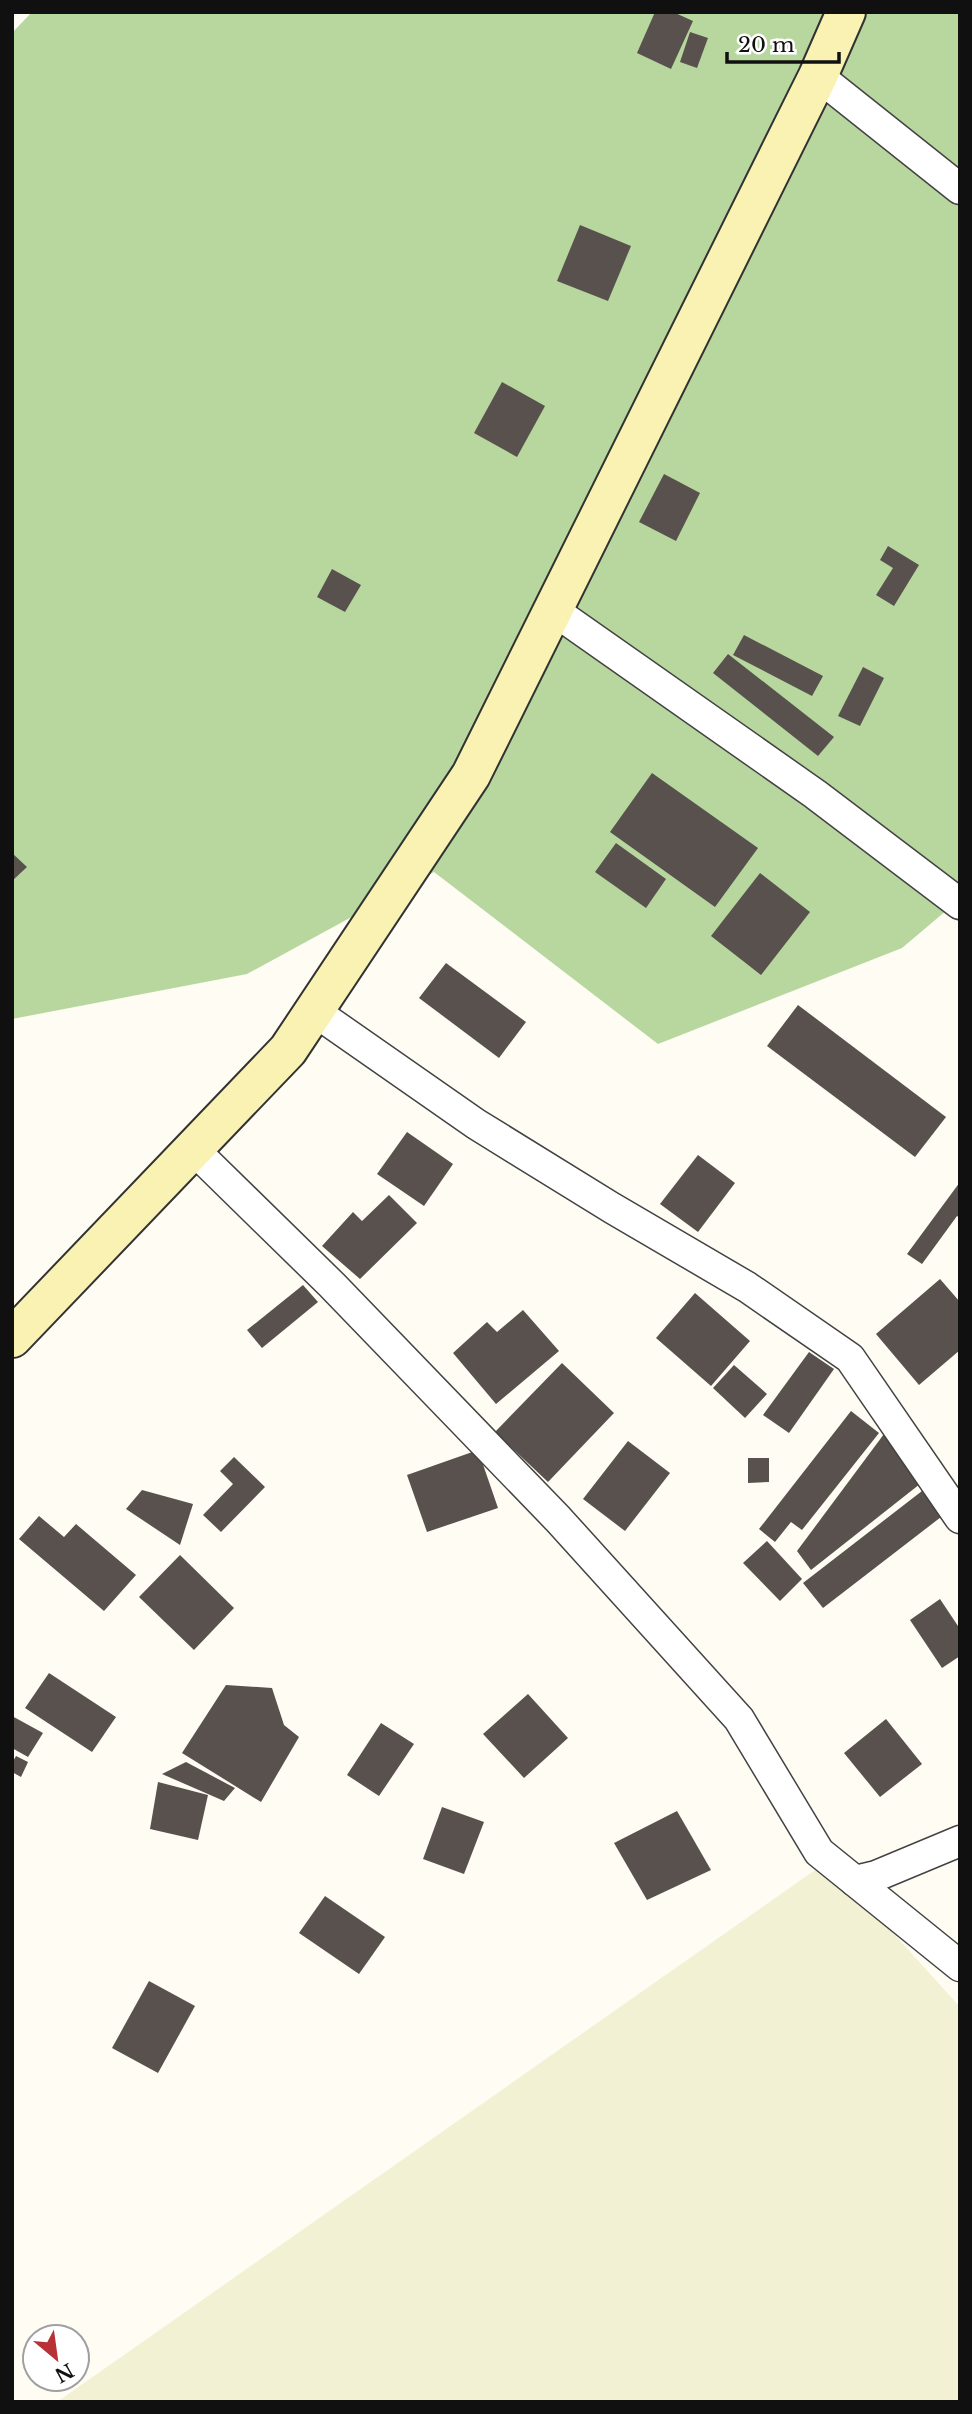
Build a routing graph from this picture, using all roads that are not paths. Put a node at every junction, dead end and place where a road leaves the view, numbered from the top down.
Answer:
1 (846, 12) edge
2 (818, 76) junction
3 (960, 189) edge
4 (554, 610) junction
5 (960, 904) edge
6 (314, 1011) junction
7 (193, 1149) junction
8 (12, 1338) edge
9 (960, 1518) edge
10 (960, 1841) edge
11 (855, 1881) junction
12 (960, 1966) edge

1 - 2 street
2 - 3 street
2 - 4 street
4 - 5 street
4 - 6 street
6 - 7 street
6 - 9 street
7 - 8 street
7 - 11 street
10 - 11 street
11 - 12 street

